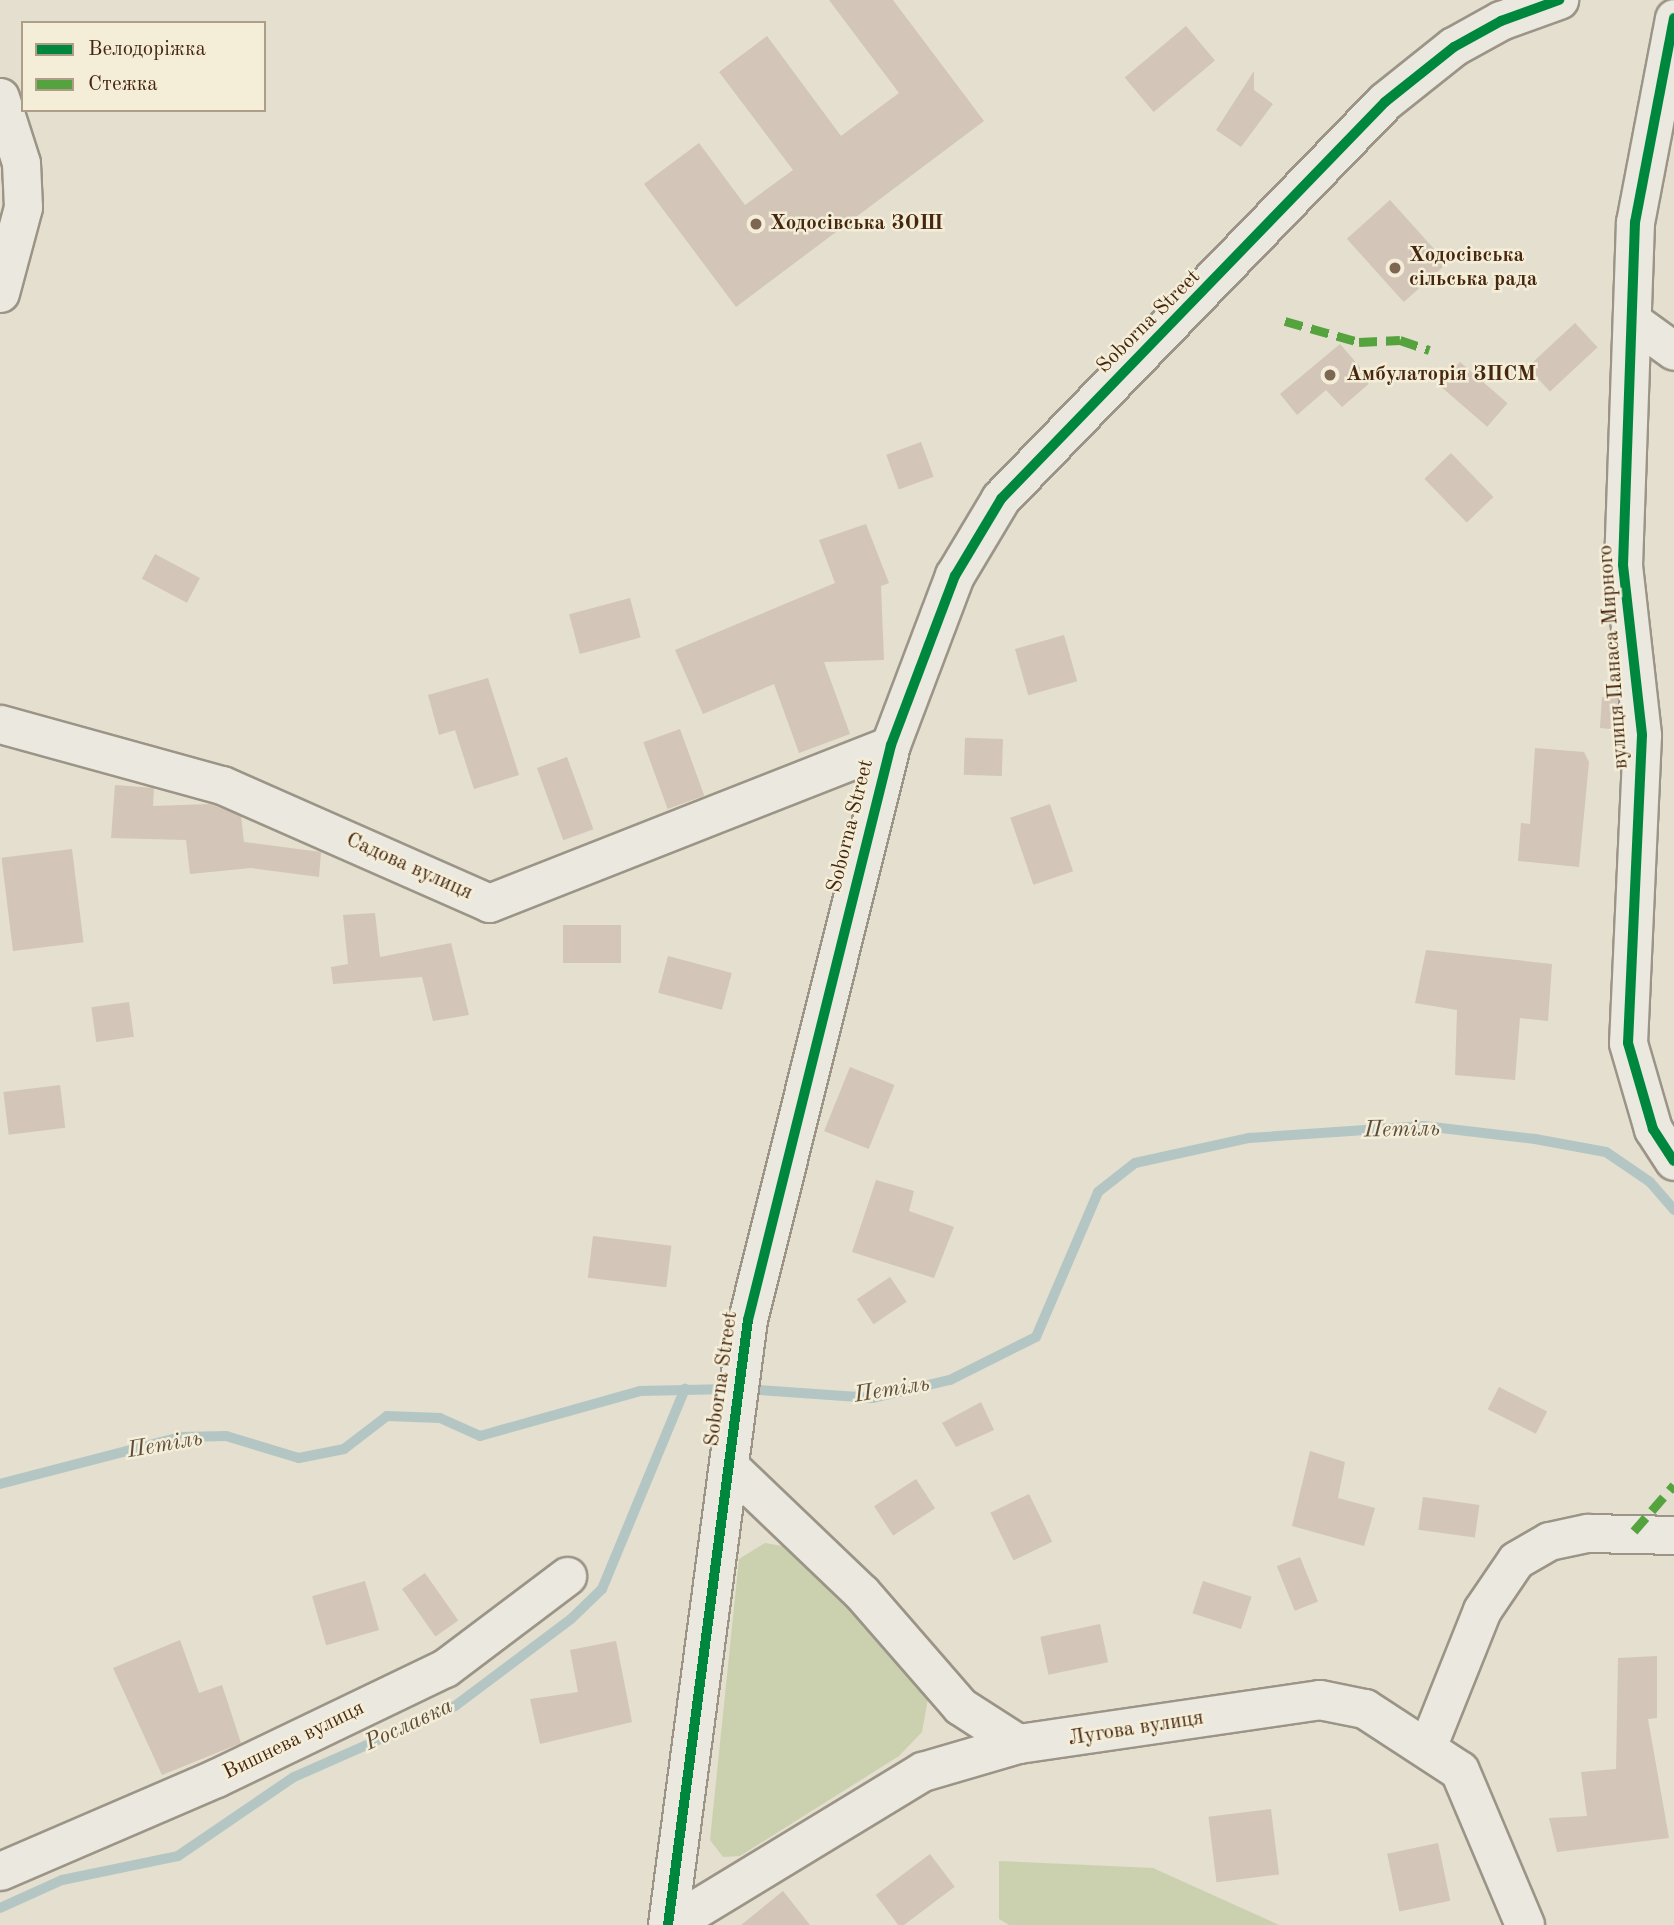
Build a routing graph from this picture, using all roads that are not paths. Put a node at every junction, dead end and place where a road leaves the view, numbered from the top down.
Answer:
1 (1559, 0) edge
2 (1674, 18) edge
3 (0, 97) edge
4 (0, 293) edge
5 (1634, 322) junction
6 (1674, 351) edge
7 (0, 724) edge
8 (891, 745) junction
9 (1674, 1161) edge
10 (731, 1455) junction
11 (1674, 1535) edge
12 (567, 1576) dead end
13 (1019, 1744) junction
14 (1428, 1745) junction
15 (0, 1871) edge
16 (670, 1925) edge
17 (1525, 1925) edge

1 - 8 street, Soborna Street
2 - 5 street, вулиця Панаса Мирного
3 - 4 street
5 - 6 street
5 - 9 street, вулиця Панаса Мирного
7 - 8 street, Садова вулиця
8 - 10 street, Soborna Street
10 - 13 street
10 - 16 street, Soborna Street
11 - 14 street
12 - 15 street, Вишнева вулиця
13 - 14 street, Лугова вулиця
13 - 16 street, Лугова вулиця
14 - 17 street, Лугова вулиця

